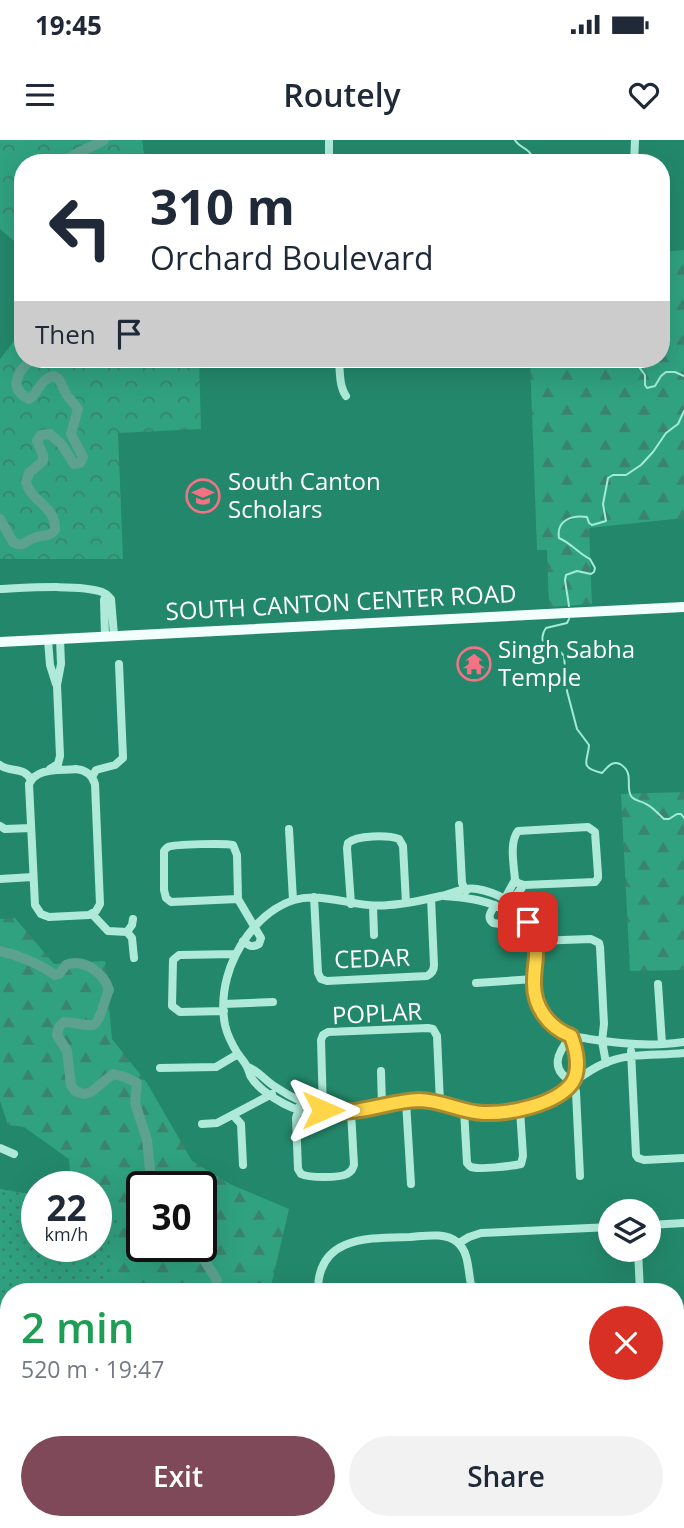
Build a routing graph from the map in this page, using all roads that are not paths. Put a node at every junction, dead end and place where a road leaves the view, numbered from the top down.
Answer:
1 (340, 368) edge
2 (346, 396) dead end
3 (0, 589) edge
4 (684, 607) edge
5 (109, 636) junction
6 (54, 639) junction
7 (0, 642) edge
8 (119, 664) dead end
9 (60, 755) junction
10 (0, 765) edge
11 (75, 769) junction
12 (44, 771) junction
13 (92, 777) junction
14 (31, 780) junction
15 (459, 825) dead end
16 (0, 826) edge
17 (31, 828) junction
18 (289, 829) dead end
19 (33, 877) junction
20 (0, 879) edge
21 (515, 880) junction
22 (524, 885) junction
23 (466, 894) junction
24 (314, 897) junction
25 (431, 898) junction
26 (239, 899) junction
27 (293, 900) junction
28 (406, 903) junction
29 (351, 904) junction
30 (505, 905) junction
31 (373, 906) junction
32 (92, 914) junction
33 (133, 919) dead end
34 (254, 927) junction
35 (127, 932) junction
36 (374, 935) dead end
37 (243, 941) junction
38 (535, 941) junction
39 (236, 954) junction
40 (134, 958) dead end
41 (534, 979) junction
42 (476, 983) dead end
43 (658, 984) dead end
44 (273, 1002) dead end
45 (224, 1007) junction
46 (571, 1036) junction
47 (603, 1041) junction
48 (684, 1042) edge
49 (631, 1044) junction
50 (662, 1044) junction
51 (684, 1053) edge
52 (238, 1054) junction
53 (631, 1056) junction
54 (606, 1063) junction
55 (160, 1068) dead end
56 (381, 1071) dead end
57 (573, 1082) junction
58 (274, 1092) junction
59 (300, 1100) junction
60 (406, 1101) junction
61 (440, 1103) junction
62 (382, 1106) junction
63 (298, 1110) junction
64 (323, 1110) junction
65 (464, 1110) junction
66 (520, 1110) junction
67 (351, 1112) junction
68 (233, 1115) junction
69 (202, 1124) dead end
70 (0, 1148) edge
71 (14, 1154) dead end
72 (684, 1158) edge
73 (243, 1165) dead end
74 (580, 1176) dead end
75 (411, 1184) dead end
76 (684, 1223) edge
77 (661, 1224) edge
78 (598, 1228) edge
79 (459, 1243) junction
80 (639, 1262) edge
81 (319, 1283) edge
82 (470, 1283) edge
83 (640, 1283) edge

1 - 2 street
3 - 5 street
4 - 5 main road, SOUTH CANTON CENTER ROAD
5 - 6 main road, SOUTH CANTON CENTER ROAD
6 - 7 main road, SOUTH CANTON CENTER ROAD
6 - 9 street
8 - 13 street
9 - 11 street
9 - 12 street
10 - 14 street
11 - 12 street
11 - 13 street
12 - 14 street
13 - 32 street
14 - 17 street
15 - 23 street
16 - 17 street
17 - 19 street
18 - 27 street
19 - 20 street
19 - 32 street
21 - 22 street
21 - 22 street
21 - 30 street
22 - 30 street
23 - 25 street
23 - 30 street
24 - 25 street, CEDAR
24 - 27 street
24 - 29 street
25 - 28 street
26 - 26 street
26 - 34 street
27 - 34 street
28 - 29 street
28 - 31 street
29 - 31 street
30 - 38 street
31 - 36 street
32 - 35 street
33 - 35 street
34 - 37 street
34 - 37 street
35 - 40 street
37 - 39 street
38 - 41 street
38 - 47 street
39 - 45 street
39 - 45 street
41 - 42 street
41 - 46 street
43 - 50 street
44 - 45 street
45 - 52 street
46 - 47 street
46 - 57 street
46 - 57 street
47 - 49 street
47 - 54 street
48 - 50 street
49 - 50 street
49 - 53 street
51 - 53 street
52 - 55 street
52 - 58 street
53 - 54 street
53 - 72 street
54 - 57 street
56 - 62 street
57 - 66 street
57 - 74 street
58 - 59 street
58 - 63 street
58 - 68 street
59 - 63 street
59 - 64 street
60 - 61 street
60 - 62 street
60 - 75 street
61 - 64 street, POPLAR
61 - 65 street
62 - 67 street
63 - 64 street
63 - 67 street
64 - 67 street
65 - 66 street
65 - 66 street
68 - 69 street
68 - 73 street
70 - 71 street
76 - 77 street
78 - 79 street
79 - 81 street
79 - 82 street
80 - 83 street

